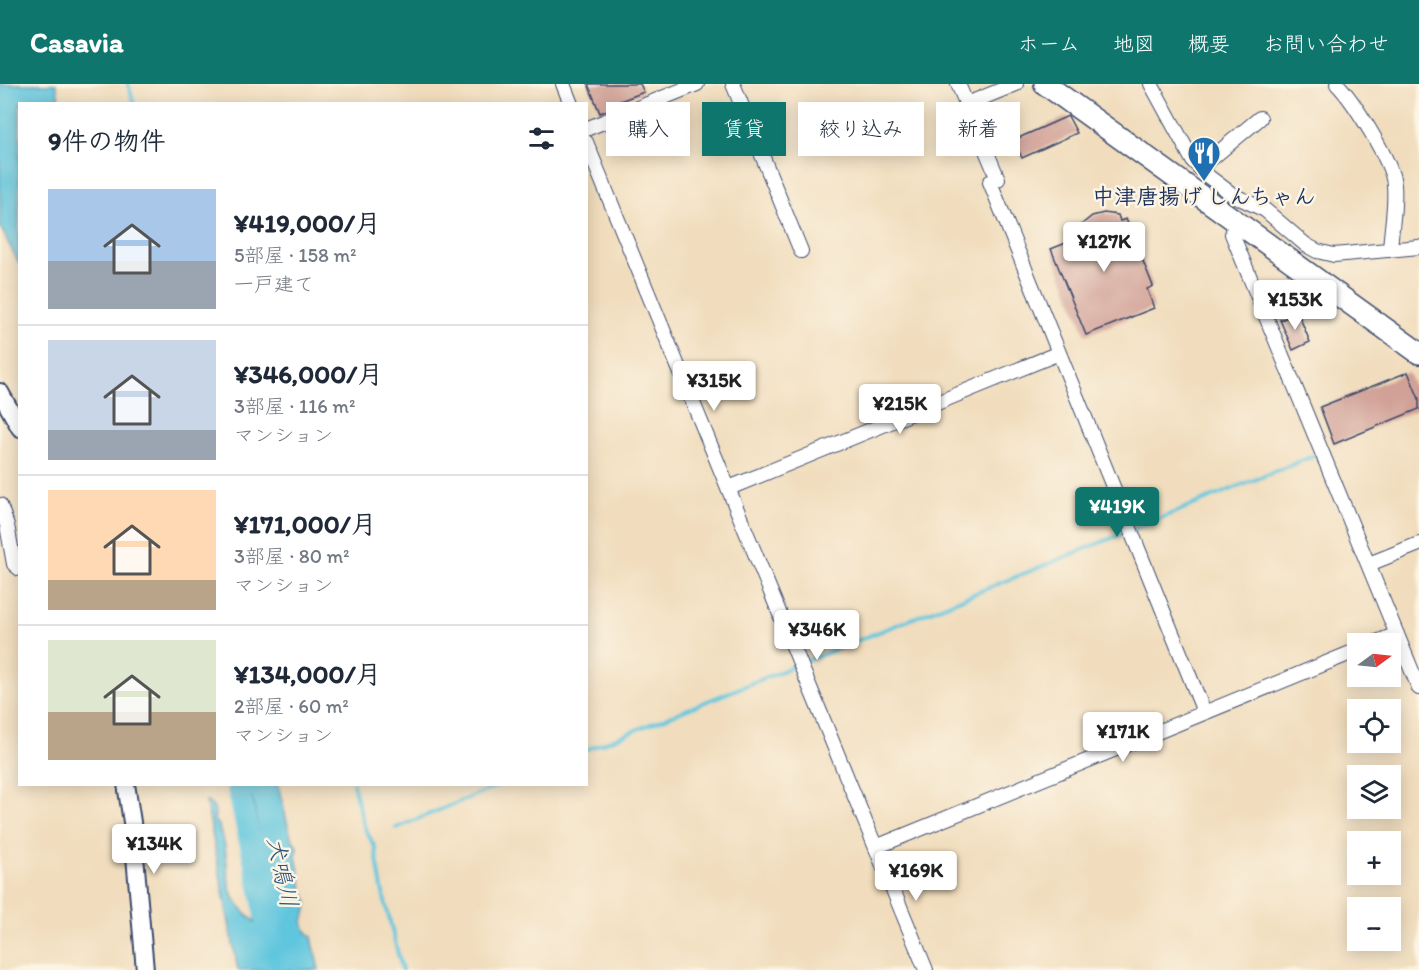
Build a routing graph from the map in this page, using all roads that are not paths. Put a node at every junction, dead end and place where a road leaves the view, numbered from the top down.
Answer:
1 (563, 84) edge
2 (697, 84) edge
3 (733, 84) edge
4 (958, 84) edge
5 (1016, 84) edge
6 (1045, 84) edge
7 (1151, 84) edge
8 (1337, 84) edge
9 (570, 102) edge
10 (966, 102) edge
11 (972, 102) edge
12 (1260, 118) dead end
13 (588, 128) edge
14 (588, 147) edge
15 (988, 156) edge
16 (1200, 168) junction
17 (1236, 221) junction
18 (1419, 247) edge
19 (1390, 250) junction
20 (801, 251) dead end
21 (1059, 353) junction
22 (1419, 353) edge
23 (0, 392) edge
24 (18, 424) edge
25 (729, 488) junction
26 (0, 505) edge
27 (1419, 544) edge
28 (1369, 564) junction
29 (18, 567) edge
30 (1397, 633) edge
31 (1401, 644) edge
32 (1347, 654) edge
33 (1419, 688) edge
34 (1204, 712) junction
35 (126, 786) edge
36 (876, 846) junction
37 (145, 970) edge
38 (926, 970) edge

1 - 9 street
2 - 13 street
3 - 20 street
4 - 10 street
5 - 11 street
6 - 17 main road
7 - 16 street
8 - 19 street
12 - 16 street
14 - 25 street
15 - 21 street
16 - 19 street
17 - 22 main road
17 - 28 street
18 - 19 street
21 - 25 street
21 - 34 street
23 - 24 street
25 - 36 street
26 - 29 street
27 - 28 street
28 - 30 street
31 - 33 street
32 - 34 street
34 - 36 street
35 - 37 street
36 - 38 street

